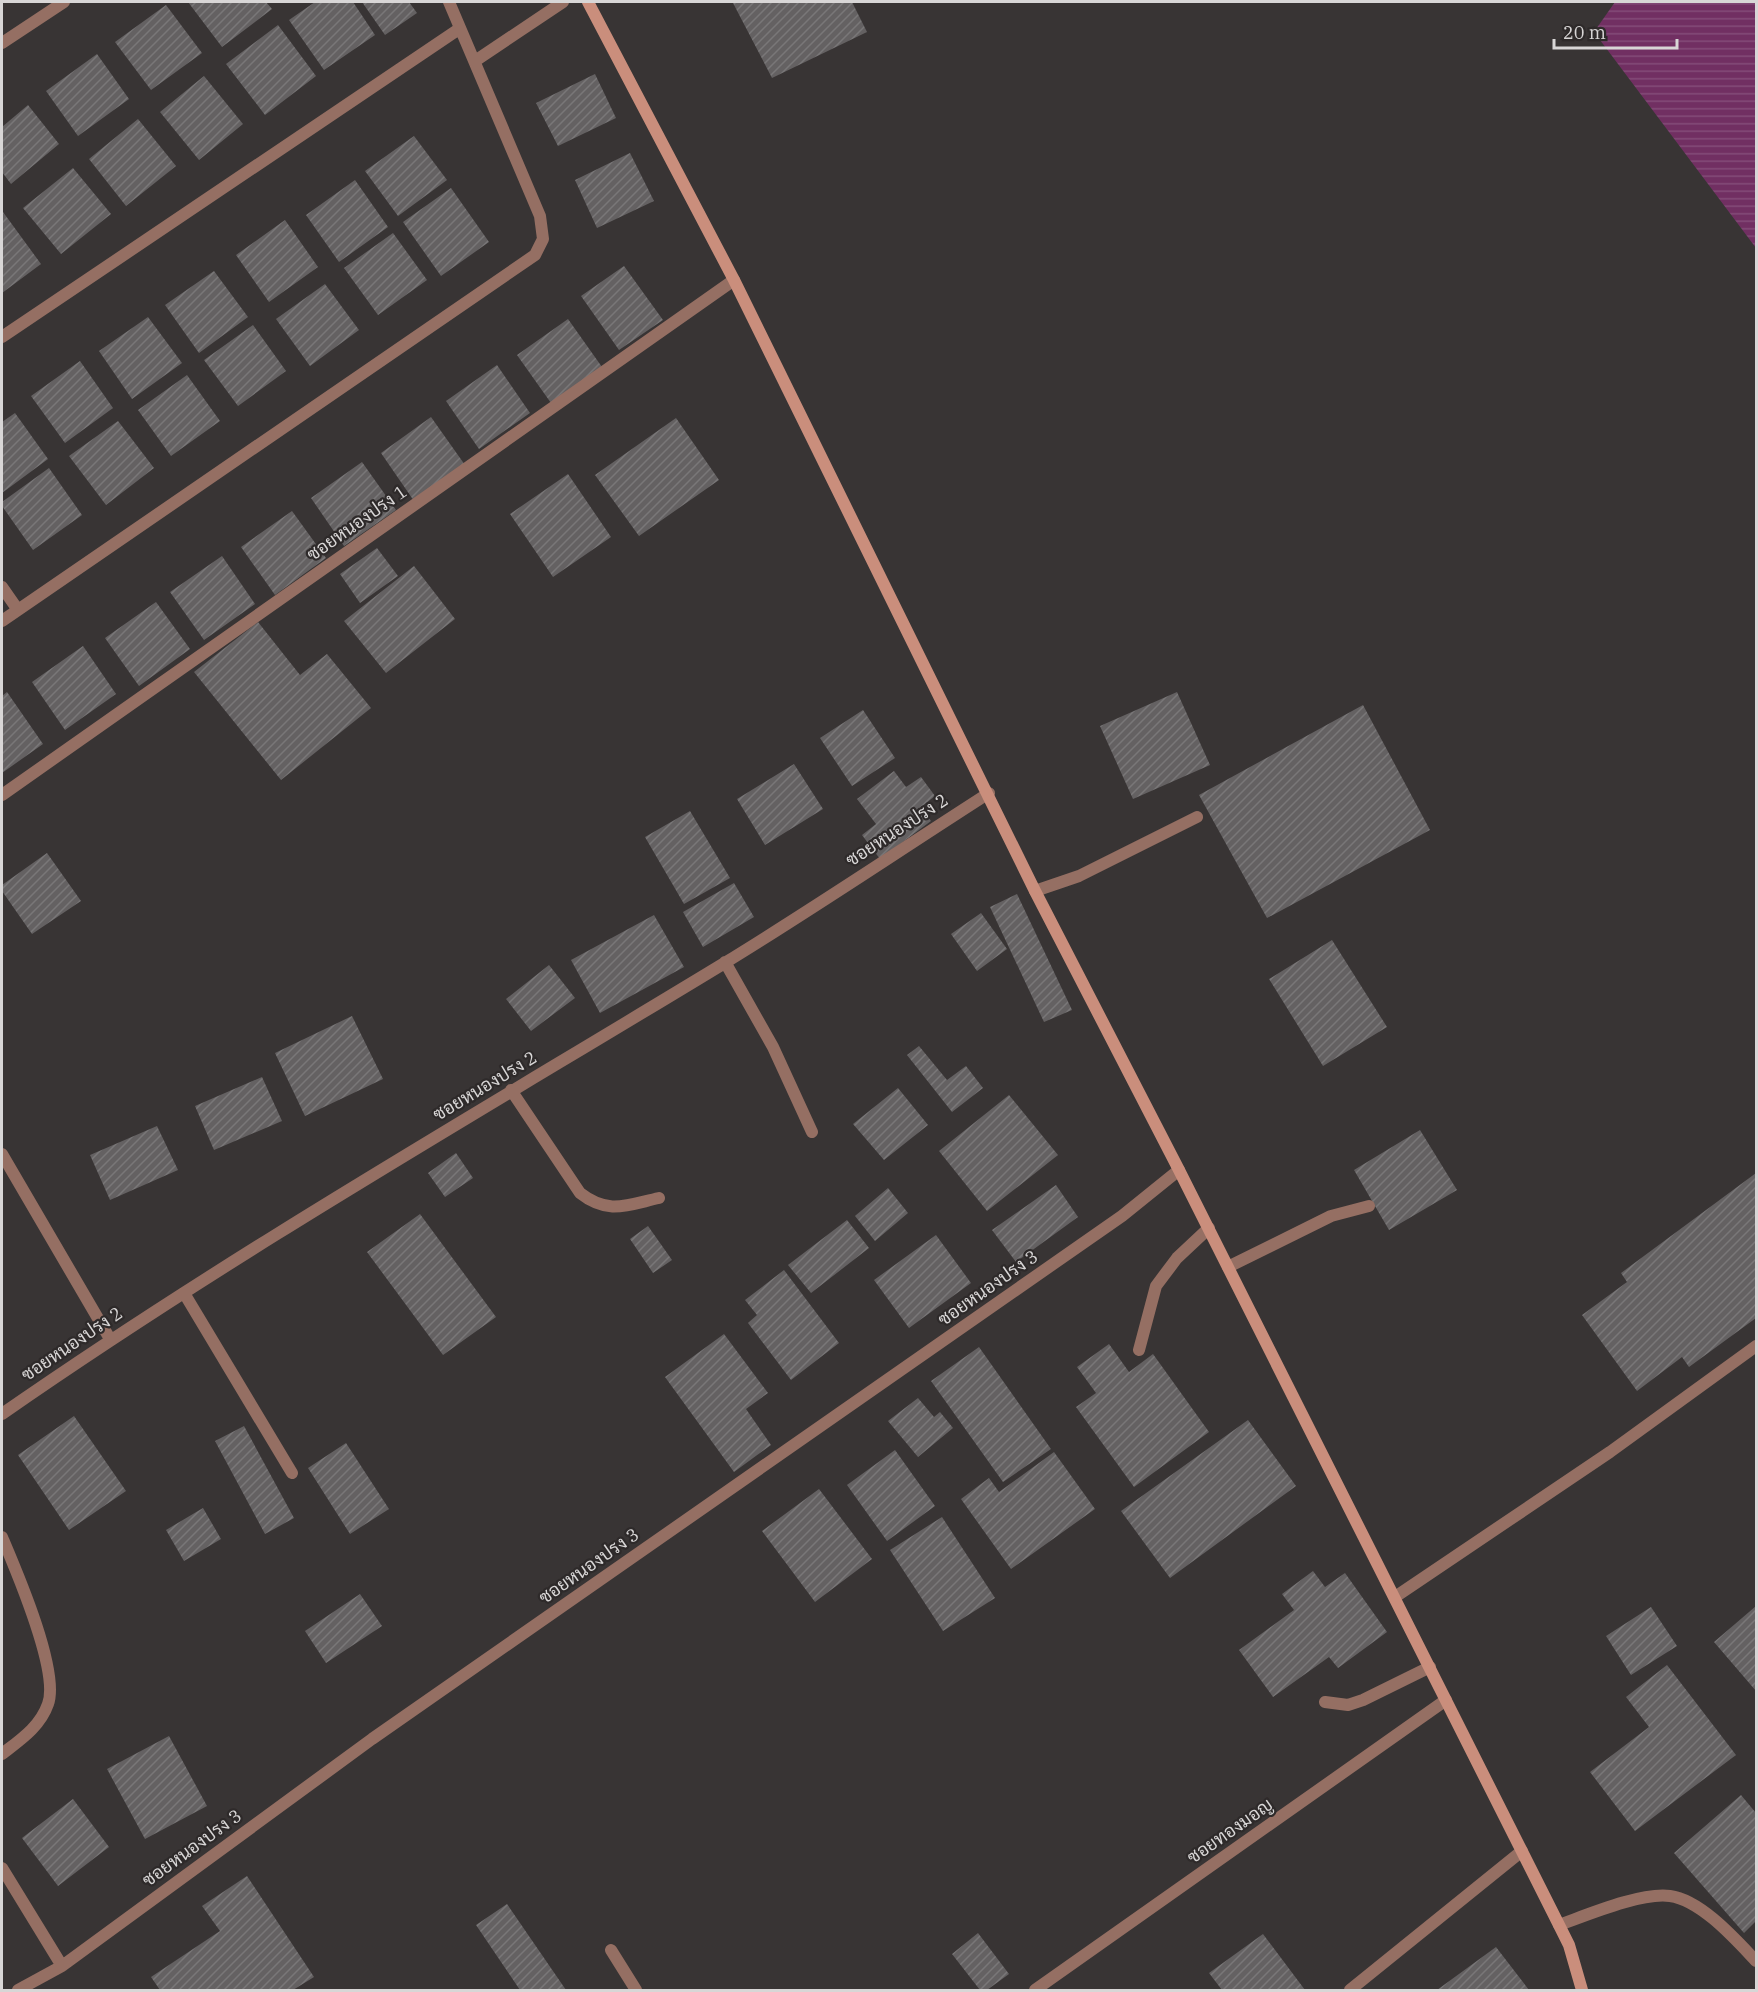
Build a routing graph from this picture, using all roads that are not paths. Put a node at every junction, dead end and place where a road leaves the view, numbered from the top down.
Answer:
1 (64, 2) edge
2 (451, 2) edge
3 (563, 2) edge
4 (588, 2) edge
5 (459, 29) junction
6 (2, 43) edge
7 (475, 61) junction
8 (734, 280) junction
9 (2, 337) edge
10 (2, 587) edge
11 (18, 610) junction
12 (2, 621) edge
13 (989, 793) junction
14 (2, 795) edge
15 (1197, 817) dead end
16 (1035, 891) junction
17 (725, 962) junction
18 (511, 1090) junction
19 (812, 1132) dead end
20 (2, 1154) edge
21 (1179, 1170) junction
22 (659, 1198) dead end
23 (1370, 1206) dead end
24 (1209, 1228) junction
25 (1228, 1267) junction
26 (184, 1293) junction
27 (110, 1339) junction
28 (1756, 1346) edge
29 (1139, 1350) dead end
30 (2, 1414) edge
31 (291, 1473) dead end
32 (2, 1537) edge
33 (1395, 1597) junction
34 (1430, 1667) junction
35 (1446, 1700) junction
36 (1325, 1702) dead end
37 (2, 1754) edge
38 (1522, 1851) junction
39 (2, 1868) edge
40 (1559, 1925) junction
41 (611, 1950) dead end
42 (1756, 1961) edge
43 (62, 1966) junction
44 (18, 1990) edge
45 (636, 1990) edge
46 (1035, 1990) edge
47 (1350, 1990) edge
48 (1582, 1990) edge

1 - 6 street
2 - 5 street
3 - 7 street
4 - 8 street
5 - 7 street
5 - 9 street
7 - 11 street
8 - 13 street
8 - 14 street, ซอยหนองปรง 1
10 - 11 street
11 - 12 street
13 - 16 street
13 - 17 street, ซอยหนองปรง 2
15 - 16 street
16 - 21 street
17 - 18 street, ซอยหนองปรง 2
17 - 19 street
18 - 22 street
18 - 26 street, ซอยหนองปรง 2
20 - 27 street
21 - 24 street
21 - 43 street, ซอยหนองปรง 3
23 - 25 street
24 - 25 street
24 - 29 street
25 - 33 street
26 - 27 street, ซอยหนองปรง 2
26 - 31 street
27 - 30 street, ซอยหนองปรง 2
28 - 33 street
32 - 37 street
33 - 34 street
34 - 35 street
34 - 36 street
35 - 38 street
35 - 46 street, ซอยทองมอญ
38 - 40 street
38 - 47 street
39 - 43 street
40 - 42 street
40 - 48 street
41 - 45 street
43 - 44 street, ซอยหนองปรง 3

